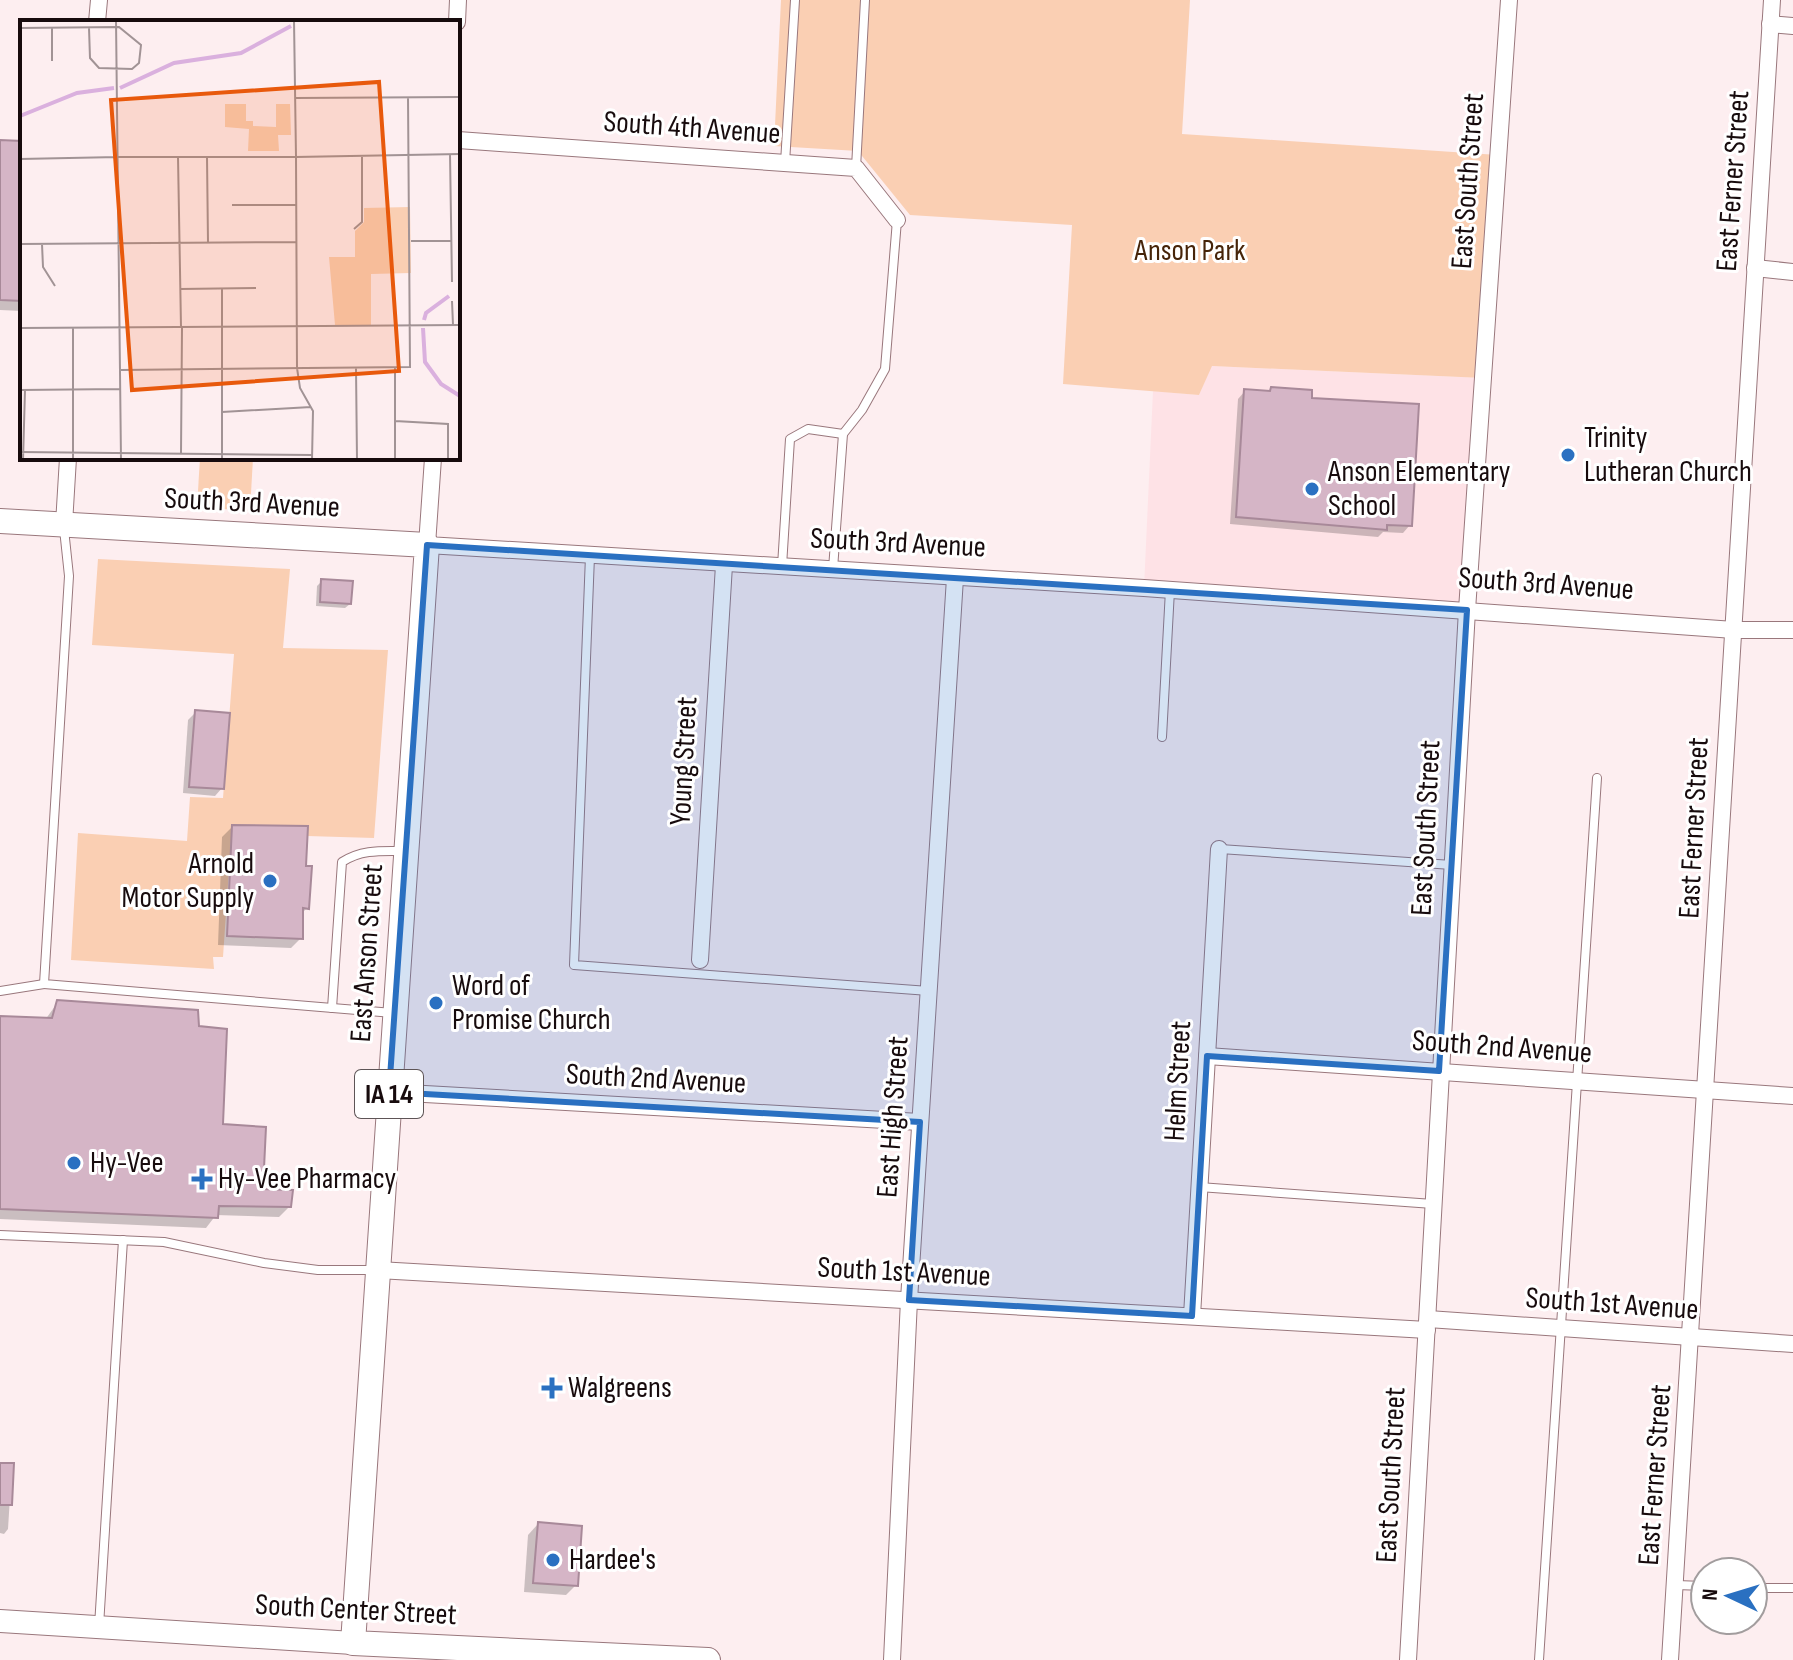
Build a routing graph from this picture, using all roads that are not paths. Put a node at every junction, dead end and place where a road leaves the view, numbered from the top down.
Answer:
1 (99, 0) edge
2 (458, 0) edge
3 (795, 0) edge
4 (865, 0) edge
5 (1509, 0) edge
6 (1772, 0) edge
7 (97, 20) edge
8 (457, 20) edge
9 (1770, 24) junction
10 (1793, 26) edge
11 (460, 140) edge
12 (785, 163) junction
13 (856, 168) junction
14 (897, 220) joint
15 (1755, 268) junction
16 (1793, 272) edge
17 (843, 434) junction
18 (68, 460) edge
19 (433, 460) edge
20 (0, 521) edge
21 (64, 524) junction
22 (427, 545) junction
23 (590, 556) junction
24 (724, 565) junction
25 (782, 568) junction
26 (833, 571) junction
27 (955, 578) junction
28 (1170, 590) junction
29 (1467, 610) junction
30 (1734, 630) junction
31 (1793, 630) edge
32 (1162, 737) dead end
33 (1597, 778) dead end
34 (1219, 849) joint
35 (406, 851) junction
36 (1452, 865) junction
37 (700, 960) dead end
38 (44, 984) junction
39 (0, 991) edge
40 (929, 991) junction
41 (332, 1008) junction
42 (395, 1013) junction
43 (1207, 1056) junction
44 (1439, 1071) junction
45 (1575, 1080) junction
46 (1707, 1089) junction
47 (389, 1092) junction
48 (1793, 1096) edge
49 (920, 1122) junction
50 (1199, 1187) junction
51 (1433, 1204) junction
52 (0, 1235) edge
53 (123, 1240) junction
54 (378, 1270) junction
55 (909, 1300) junction
56 (1192, 1316) junction
57 (1428, 1324) junction
58 (1560, 1328) junction
59 (1692, 1337) junction
60 (1793, 1344) edge
61 (1676, 1585) junction
62 (1689, 1585) edge
63 (1769, 1588) edge
64 (1793, 1588) edge
65 (0, 1621) edge
66 (99, 1627) junction
67 (353, 1652) edge
68 (496, 1655) edge
69 (551, 1656) edge
70 (635, 1658) edge
71 (675, 1659) edge
72 (708, 1660) edge
73 (892, 1660) edge
74 (1408, 1660) edge
75 (1539, 1660) edge
76 (1670, 1660) edge

1 - 7 street
2 - 8 street
3 - 12 lane
4 - 13 lane
5 - 29 street, East South Street
6 - 9 street, East Ferner Street
9 - 10 street
9 - 15 street, East Ferner Street
11 - 12 street, South 4th Avenue
12 - 13 street, South 4th Avenue
13 - 14 street
14 - 17 lane
15 - 16 street
15 - 30 street, East Ferner Street
17 - 25 lane
17 - 26 lane
18 - 21 street
19 - 22 street, East Anson Street
20 - 21 main road, South 3rd Avenue
21 - 22 main road, South 3rd Avenue
21 - 38 lane
22 - 23 street, South 3rd Avenue
22 - 35 main road, East Anson Street / IA 14
23 - 24 street, South 3rd Avenue
23 - 40 lane
24 - 25 street, South 3rd Avenue
24 - 37 street, Young Street
25 - 26 street, South 3rd Avenue
26 - 27 street, South 3rd Avenue
27 - 28 street, South 3rd Avenue
27 - 40 street, East High Street
28 - 29 street, South 3rd Avenue
28 - 32 lane
29 - 30 street, South 3rd Avenue
29 - 36 street, East South Street
30 - 31 street, South 3rd Avenue
30 - 46 street, East Ferner Street
33 - 45 lane
34 - 36 lane
34 - 43 street, Helm Street
35 - 41 lane
35 - 42 main road, East Anson Street / IA 14
36 - 44 street, East South Street
38 - 39 lane
38 - 41 lane
40 - 49 street, East High Street
41 - 42 lane
42 - 47 main road, East Anson Street / IA 14
43 - 44 street, South 2nd Avenue
43 - 50 street, Helm Street
44 - 45 street, South 2nd Avenue
44 - 51 street, East South Street
45 - 46 street, South 2nd Avenue
45 - 58 lane
46 - 48 street, South 2nd Avenue
46 - 59 street, East Ferner Street
47 - 49 street, South 2nd Avenue
47 - 54 main road, East Anson Street / IA 14
49 - 55 street, East High Street
50 - 51 lane
50 - 56 street, Helm Street
51 - 57 street, East South Street
52 - 53 lane
53 - 54 lane
53 - 66 lane
54 - 55 street, South 1st Avenue
54 - 67 main road, East Anson Street / IA 14
55 - 56 street, South 1st Avenue
55 - 73 street, East High Street
56 - 57 street, South 1st Avenue
57 - 58 street, South 1st Avenue
57 - 74 street, East South Street
58 - 59 street, South 1st Avenue
58 - 75 lane
59 - 60 street, South 1st Avenue
59 - 61 street, East Ferner Street
61 - 62 lane
61 - 76 street, East Ferner Street
63 - 64 lane
65 - 66 main road, South Center Street
66 - 67 main road, South Center Street
67 - 68 main road, South Center Street
68 - 69 main road, South Center Street
69 - 70 main road, South Center Street
70 - 71 main road, South Center Street
71 - 72 main road, South Center Street

